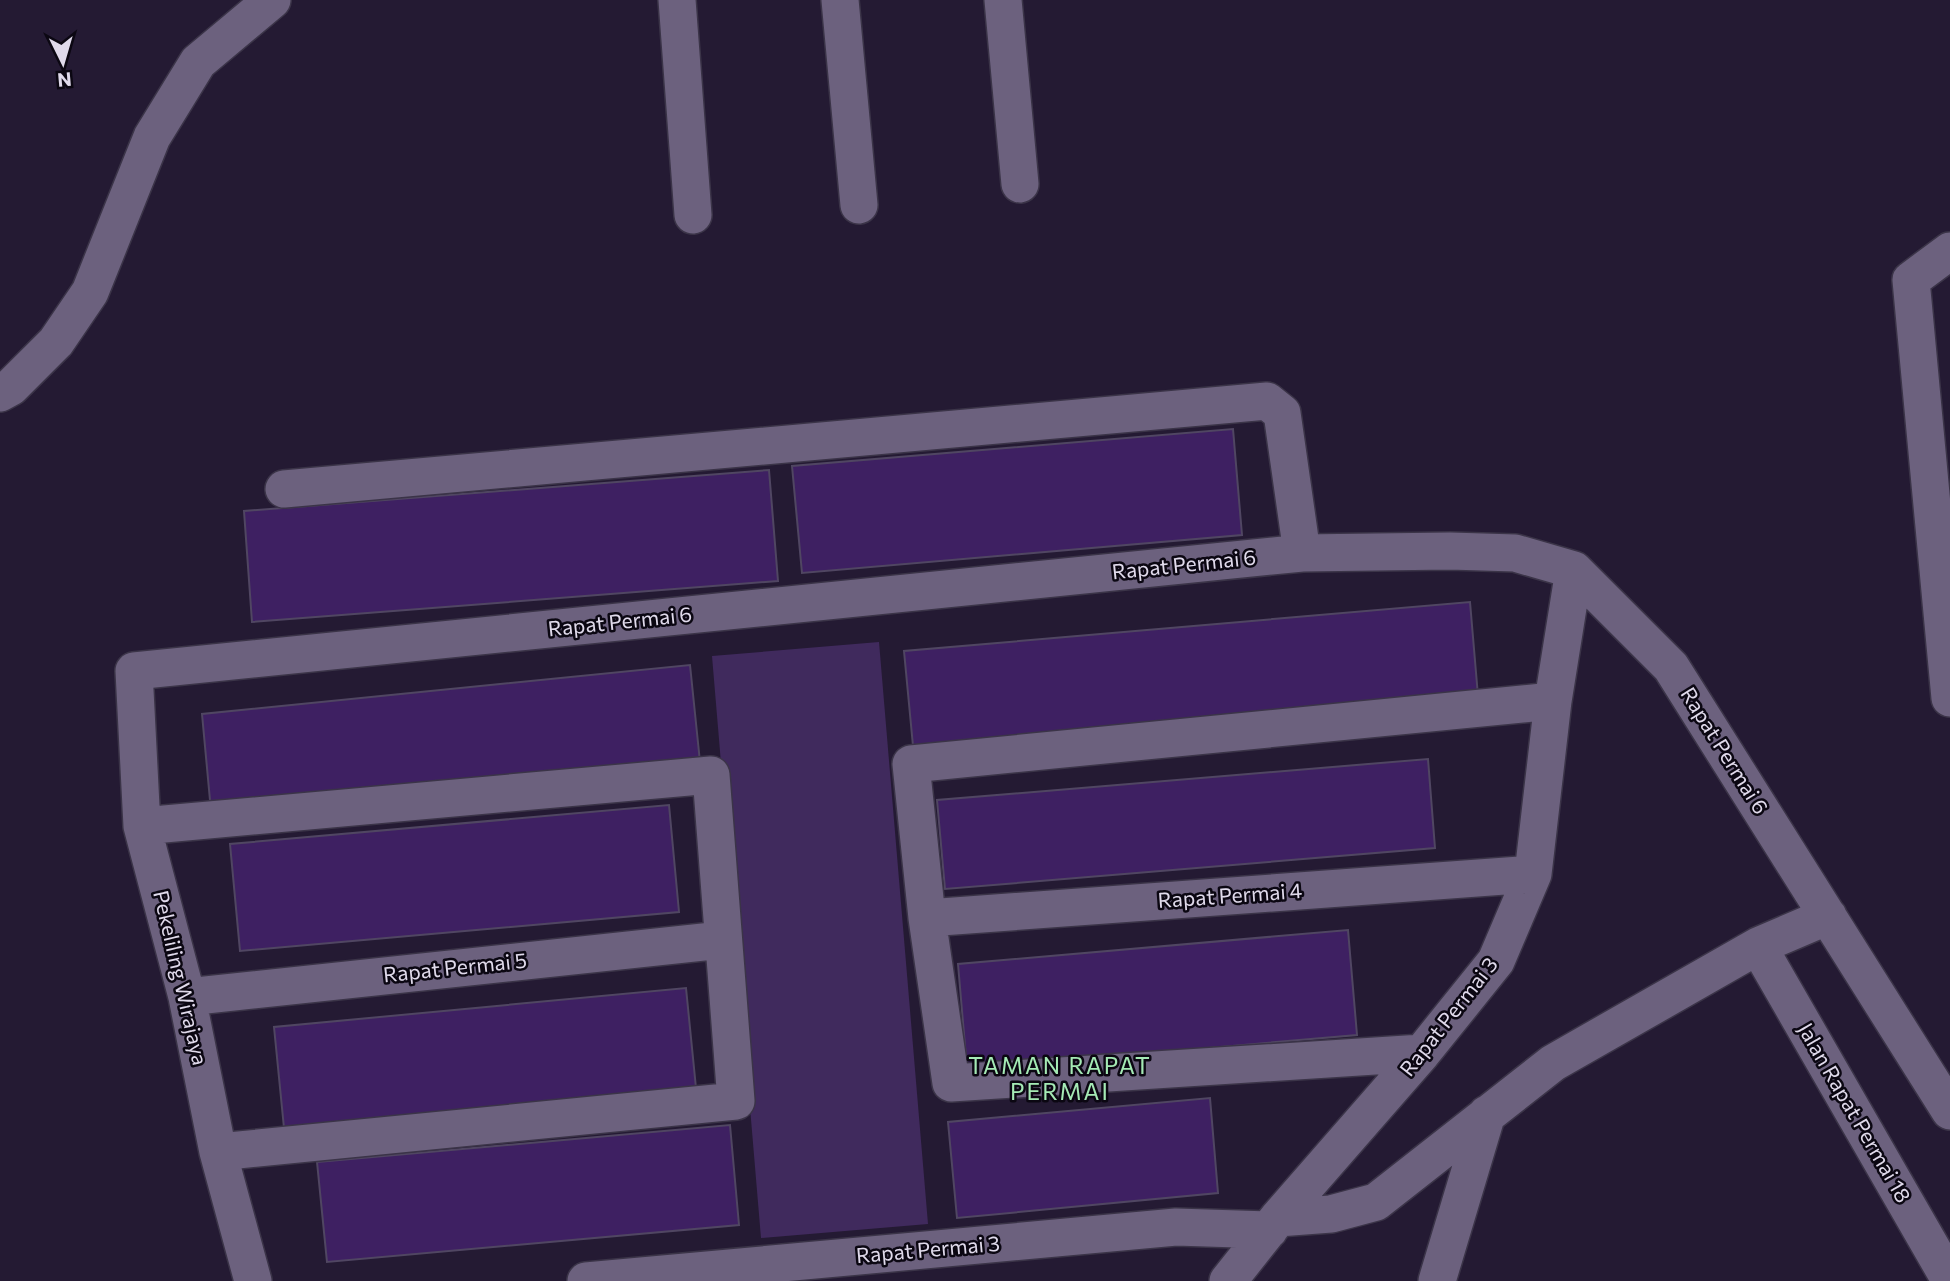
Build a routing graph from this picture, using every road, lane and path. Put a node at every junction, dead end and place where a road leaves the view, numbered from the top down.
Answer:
1 (272, 0) edge
2 (677, 0) edge
3 (840, 0) edge
4 (1003, 0) edge
5 (1020, 184) dead end
6 (859, 205) dead end
7 (693, 215) dead end
8 (1950, 251) edge
9 (0, 393) edge
10 (284, 489) dead end
11 (1302, 553) junction
12 (1574, 570) junction
13 (134, 671) joint
14 (1950, 698) edge
15 (1553, 701) junction
16 (142, 826) junction
17 (1533, 874) junction
18 (1828, 916) junction
19 (927, 918) junction
20 (722, 940) junction
21 (1758, 946) junction
22 (187, 997) junction
23 (1422, 1053) junction
24 (1950, 1111) edge
25 (1487, 1114) junction
26 (218, 1152) junction
27 (1274, 1224) junction
28 (1950, 1280) edge
29 (253, 1281) edge
30 (586, 1281) edge
31 (1228, 1281) edge
32 (1437, 1281) edge

1 - 9 street
2 - 7 street
3 - 6 street
4 - 5 street
8 - 14 street
10 - 11 street
11 - 12 street, Rapat Permai 6
11 - 13 street, Rapat Permai 6
12 - 15 street, Rapat Permai 3
12 - 18 street, Rapat Permai 6
13 - 16 street, Pekeliling Wirajaya
15 - 17 street, Rapat Permai 3
15 - 19 street
16 - 20 street
16 - 22 street, Pekeliling Wirajaya
17 - 19 street, Rapat Permai 4
17 - 23 street, Rapat Permai 3
18 - 21 street
18 - 24 street, Rapat Permai 6
19 - 23 street
20 - 22 street, Rapat Permai 5
20 - 26 street
21 - 25 street, Rapat Permai 3
21 - 28 street, Jalan Rapat Permai 18
22 - 26 street, Pekeliling Wirajaya
23 - 27 street, Rapat Permai 3
25 - 27 street, Rapat Permai 3
25 - 32 street
26 - 29 street, Pekeliling Wirajaya
27 - 30 street, Rapat Permai 3
27 - 31 street, Rapat Permai 3

